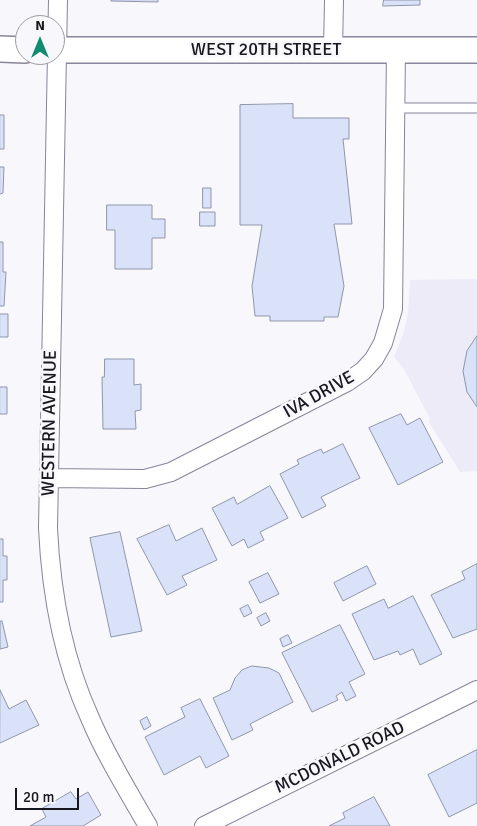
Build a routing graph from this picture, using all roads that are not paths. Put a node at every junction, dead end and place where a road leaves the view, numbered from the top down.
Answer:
1 (58, 0) edge
2 (334, 0) edge
3 (57, 15) edge
4 (0, 50) edge
5 (15, 50) edge
6 (65, 50) edge
7 (333, 50) junction
8 (396, 50) junction
9 (477, 50) edge
10 (56, 65) edge
11 (395, 108) junction
12 (477, 108) edge
13 (49, 478) junction
14 (477, 690) edge
15 (148, 826) edge
16 (204, 826) edge

1 - 3 street, WESTERN AVENUE
2 - 7 street
4 - 5 main road
6 - 7 main road, WEST 20TH STREET
7 - 8 main road, WEST 20TH STREET
8 - 9 main road, WEST 20TH STREET
8 - 11 street, IVA DRIVE
10 - 13 street, WESTERN AVENUE
11 - 12 lane
11 - 13 street, IVA DRIVE
13 - 15 street, WESTERN AVENUE
14 - 16 street, MCDONALD ROAD

